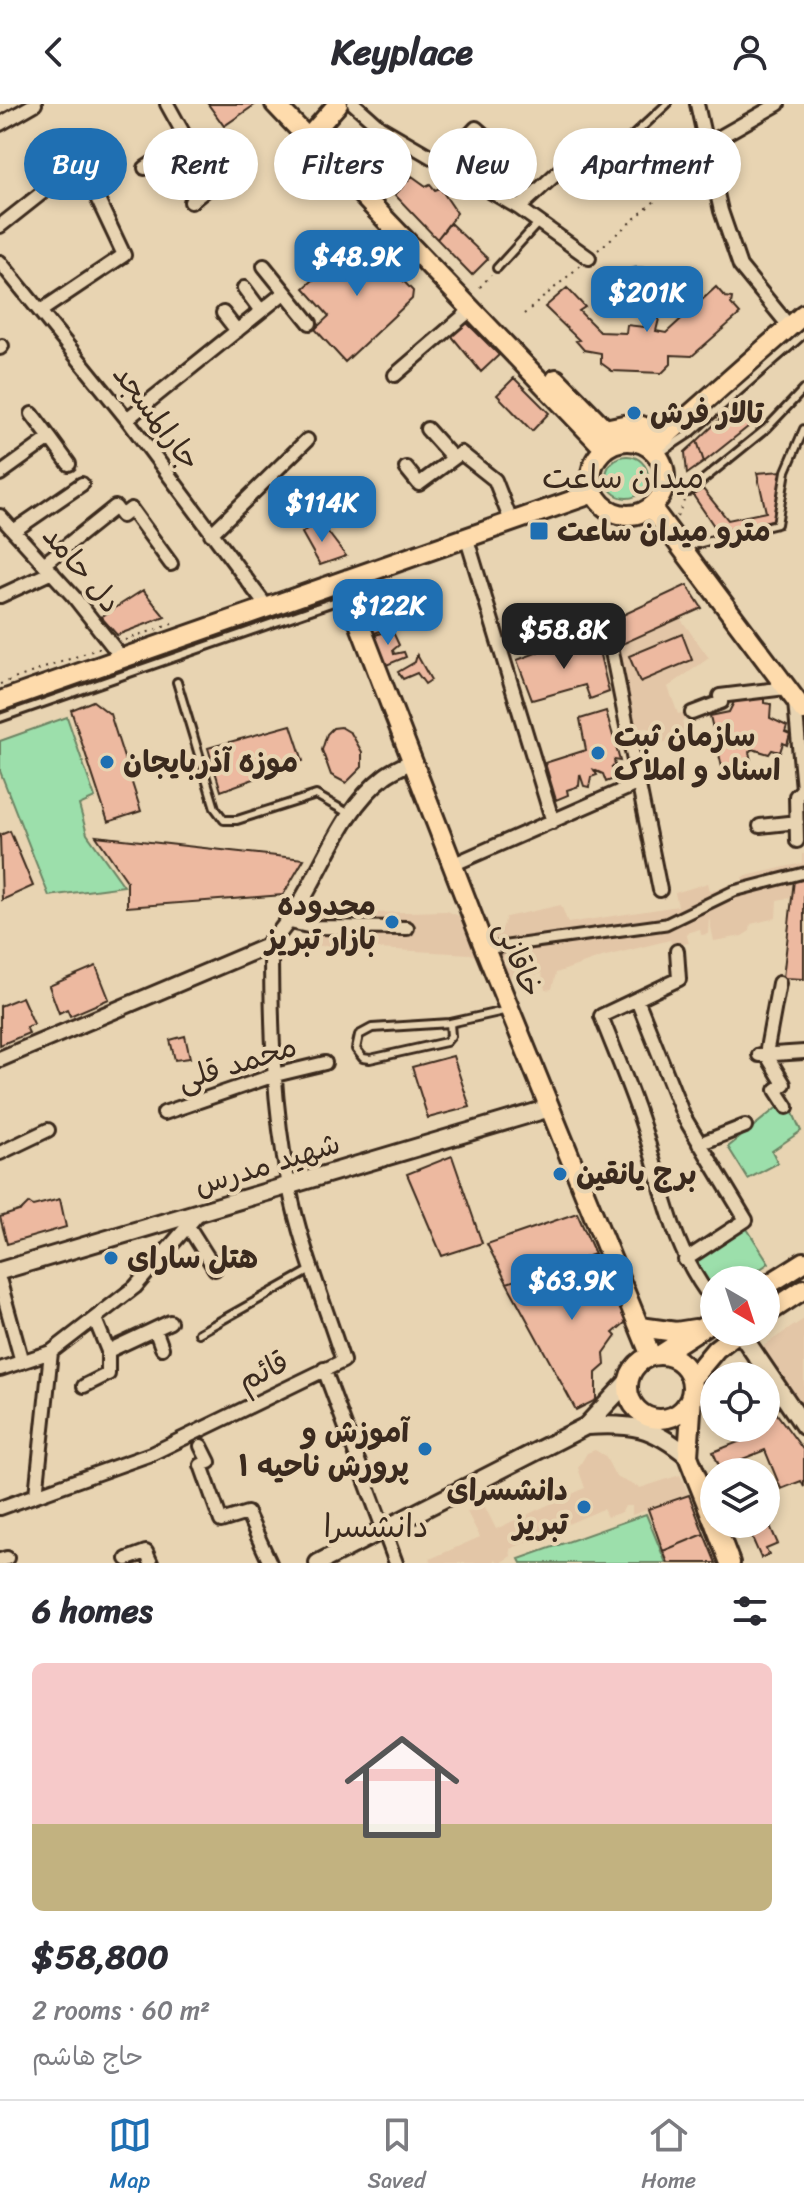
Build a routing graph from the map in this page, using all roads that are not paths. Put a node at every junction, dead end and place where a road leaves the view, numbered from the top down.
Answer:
1 (35, 104) edge
2 (167, 104) edge
3 (275, 104) edge
4 (284, 104) edge
5 (338, 104) edge
6 (354, 104) edge
7 (667, 104) edge
8 (697, 104) edge
9 (778, 104) edge
10 (0, 124) edge
11 (319, 125) junction
12 (181, 128) edge
13 (299, 128) edge
14 (318, 128) edge
15 (641, 128) edge
16 (703, 128) edge
17 (741, 128) edge
18 (428, 153) edge
19 (553, 177) edge
20 (33, 200) edge
21 (98, 200) dead end
22 (193, 200) edge
23 (369, 200) edge
24 (506, 200) edge
25 (719, 200) edge
26 (191, 202) dead end
27 (519, 208) junction
28 (539, 222) junction
29 (0, 226) edge
30 (589, 258) road end
31 (0, 262) edge
32 (264, 266) dead end
33 (497, 268) road end
34 (244, 288) dead end
35 (285, 292) junction
36 (473, 308) junction
37 (42, 310) junction
38 (261, 311) junction
39 (223, 313) dead end
40 (804, 314) edge
41 (310, 323) dead end
42 (797, 330) edge
43 (237, 331) junction
44 (505, 343) junction
45 (395, 375) dead end
46 (804, 389) edge
47 (32, 414) dead end
48 (127, 419) junction
49 (427, 429) dead end
50 (804, 429) edge
51 (667, 435) junction
52 (50, 438) junction
53 (307, 440) dead end
54 (605, 449) junction
55 (654, 452) junction
56 (453, 458) junction
57 (69, 464) dead end
58 (406, 468) dead end
59 (0, 474) edge
60 (82, 484) dead end
61 (688, 492) road end
62 (594, 493) junction
63 (651, 507) junction
64 (0, 516) edge
65 (511, 521) junction
66 (15, 530) junction
67 (211, 534) junction
68 (466, 536) junction
69 (681, 548) junction
70 (171, 564) dead end
71 (48, 567) junction
72 (348, 588) junction
73 (0, 596) edge
74 (267, 607) junction
75 (606, 622) dead end
76 (122, 658) junction
77 (177, 682) dead end
78 (795, 699) edge
79 (0, 701) edge
80 (692, 713) dead end
81 (0, 718) edge
82 (412, 761) junction
83 (639, 783) junction
84 (351, 815) junction
85 (553, 822) junction
86 (797, 822) junction
87 (760, 826) dead end
88 (797, 841) dead end
89 (452, 865) junction
90 (804, 873) edge
91 (660, 890) dead end
92 (290, 922) junction
93 (407, 928) dead end
94 (271, 943) junction
95 (485, 949) junction
96 (677, 951) dead end
97 (779, 983) dead end
98 (637, 999) junction
99 (509, 1010) junction
100 (450, 1023) junction
101 (804, 1052) edge
102 (762, 1054) junction
103 (0, 1059) edge
104 (325, 1063) dead end
105 (275, 1075) junction
106 (787, 1107) dead end
107 (550, 1108) junction
108 (164, 1113) dead end
109 (745, 1126) dead end
110 (48, 1130) dead end
111 (699, 1144) junction
112 (0, 1153) edge
113 (289, 1186) junction
114 (193, 1220) junction
115 (685, 1260) junction
116 (804, 1262) edge
117 (314, 1268) junction
118 (215, 1269) dead end
119 (0, 1271) edge
120 (780, 1277) edge
121 (0, 1282) edge
122 (700, 1282) edge
123 (804, 1289) edge
124 (780, 1305) edge
125 (95, 1319) junction
126 (170, 1322) dead end
127 (700, 1326) edge
128 (640, 1327) junction
129 (155, 1329) junction
130 (700, 1329) edge
131 (199, 1333) dead end
132 (720, 1346) edge
133 (749, 1346) edge
134 (162, 1348) dead end
135 (108, 1351) junction
136 (51, 1352) junction
137 (656, 1356) junction
138 (22, 1362) junction
139 (0, 1369) edge
140 (324, 1369) junction
141 (629, 1380) junction
142 (84, 1386) dead end
143 (692, 1387) junction
144 (586, 1426) junction
145 (804, 1426) edge
146 (201, 1446) dead end
147 (688, 1456) junction
148 (700, 1487) edge
149 (36, 1495) junction
150 (0, 1508) edge
151 (385, 1529) junction
152 (720, 1538) edge
153 (127, 1559) dead end
154 (151, 1563) edge
155 (270, 1563) edge
156 (318, 1563) edge
157 (396, 1563) edge
158 (730, 1563) edge

1 - 10 street
2 - 12 street
3 - 13 main road
4 - 11 main road
5 - 11 main road
6 - 18 street
7 - 15 lane
8 - 16 street
9 - 17 street
11 - 14 main road
19 - 27 street
20 - 29 street
21 - 37 street
22 - 26 street
23 - 36 main road
24 - 27 street
25 - 42 street
27 - 28 street
28 - 30 street
28 - 33 lane
31 - 37 street, جارالمسجد
32 - 35 street
34 - 38 street
35 - 38 street
35 - 41 street
36 - 44 main road
36 - 45 street
37 - 48 street, جارالمسجد
38 - 43 street
39 - 43 street
40 - 42 main road
42 - 51 main road
42 - 55 lane
43 - 48 street
44 - 51 main road
44 - 54 main road
46 - 61 lane
47 - 52 street
48 - 67 street, جارالمسجد
49 - 56 street
50 - 69 lane
51 - 55 main road
52 - 57 street
52 - 59 street
53 - 67 street
54 - 55 main road
54 - 62 main road
55 - 63 main road
56 - 58 street
56 - 65 street
60 - 66 street
62 - 63 main road
62 - 65 main road
63 - 69 main road
64 - 66 street, دل حامد
65 - 68 main road
66 - 71 street, دل حامد
67 - 74 street, جارالمسجد
68 - 72 main road
68 - 85 street
69 - 78 main road
70 - 71 street
71 - 73 street
71 - 76 street, دل حامد
72 - 74 main road
72 - 81 lane
72 - 82 main road, خاقانی
74 - 76 main road
75 - 83 street
76 - 79 main road
77 - 84 lane
78 - 80 street
78 - 86 street
82 - 84 street
82 - 89 main road, خاقانی
83 - 85 street
83 - 91 street
84 - 92 street
85 - 89 street
86 - 87 street
86 - 88 street
89 - 95 main road, خاقانی
90 - 95 street
92 - 93 street
92 - 94 street
94 - 103 street
94 - 105 street, قائم
95 - 99 main road, خاقانی
96 - 98 street
97 - 102 street
98 - 111 street
98 - 115 street
99 - 100 lane
99 - 107 main road, خاقانی
100 - 100 lane
101 - 102 street
102 - 106 street
104 - 105 street, محمد قلی
105 - 108 street, محمد قلی
105 - 113 street, قائم
107 - 113 main road, شهید مدرس
107 - 128 main road, خاقانی
109 - 111 street
110 - 112 street
111 - 115 street
113 - 114 main road, شهید مدرس
113 - 117 street, قائم
114 - 118 street
114 - 119 main road, شهید مدرس
114 - 125 street
115 - 122 street
116 - 120 main road
117 - 131 lane
117 - 140 street, قائم
121 - 138 street
123 - 124 main road
125 - 135 street
125 - 136 street
126 - 129 street
127 - 128 main road
128 - 137 main road, خاقانی
129 - 134 street
129 - 135 street
130 - 137 main road
132 - 143 main road
133 - 145 main road
135 - 142 street
136 - 138 street
136 - 149 street
137 - 141 main road
137 - 143 main road
138 - 139 street
140 - 149 street, قائم
140 - 151 street
141 - 143 main road
141 - 144 main road
143 - 147 main road
144 - 147 main road
144 - 151 main road
146 - 155 street
147 - 148 main road
149 - 150 street, قائم
151 - 156 main road
151 - 157 street
152 - 158 main road
153 - 154 street

